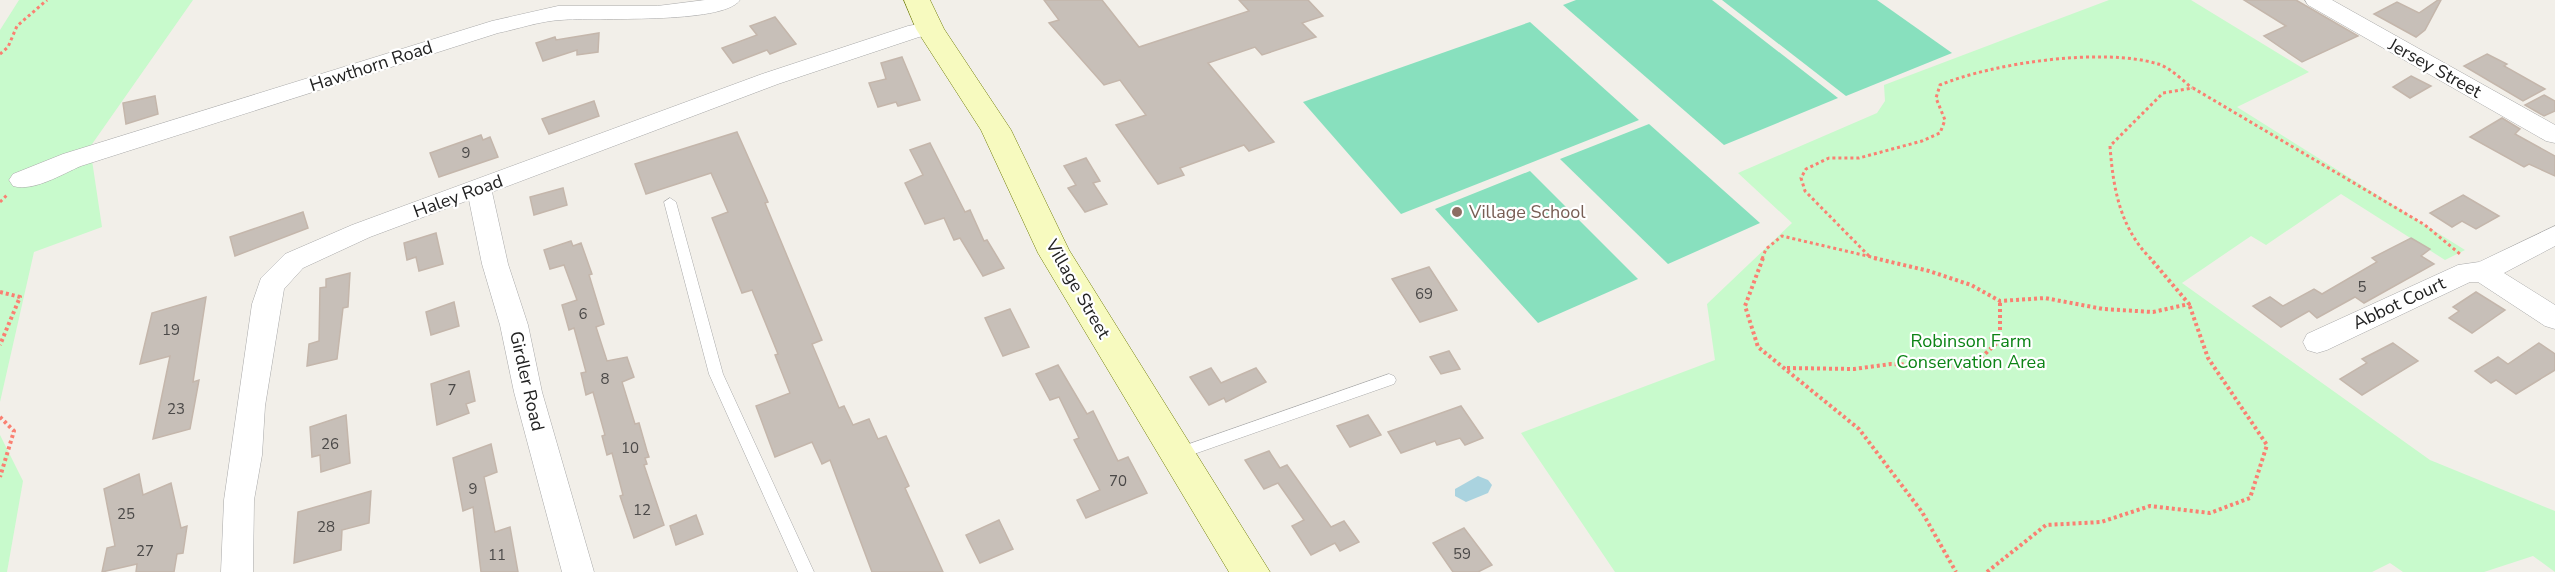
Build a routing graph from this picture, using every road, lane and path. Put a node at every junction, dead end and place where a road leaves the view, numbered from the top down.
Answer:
1 (47, 0) edge
2 (729, 0) edge
3 (2316, 0) edge
4 (923, 15) edge
5 (0, 54) edge
6 (2193, 88) junction
7 (2555, 135) edge
8 (22, 180) dead end
9 (479, 189) junction
10 (670, 202) dead end
11 (2555, 235) edge
12 (1869, 256) junction
13 (2483, 272) junction
14 (0, 292) edge
15 (2000, 301) junction
16 (2189, 304) junction
17 (2555, 318) edge
18 (2317, 342) dead end
19 (0, 345) edge
20 (1786, 369) junction
21 (1389, 380) dead end
22 (0, 417) edge
23 (1177, 454) junction
24 (0, 477) edge
25 (237, 572) edge
26 (578, 572) edge
27 (806, 572) edge
28 (1250, 572) edge
29 (1956, 572) edge
30 (1987, 572) edge

1 - 5 path
2 - 8 street, Hawthorn Road
3 - 7 street, Jersey Street
4 - 9 street, Haley Road
4 - 23 main road, Village Street
6 - 12 path
6 - 13 path
6 - 16 path
9 - 25 street, Haley Road
9 - 26 street, Girdler Road
10 - 27 lane
11 - 13 street, Abbot Court
12 - 15 path
12 - 20 path
13 - 17 street
13 - 18 street, Abbot Court
14 - 19 path
15 - 16 path
15 - 20 path
16 - 30 path
20 - 29 path
21 - 23 lane
22 - 24 path
23 - 28 main road, Village Street

